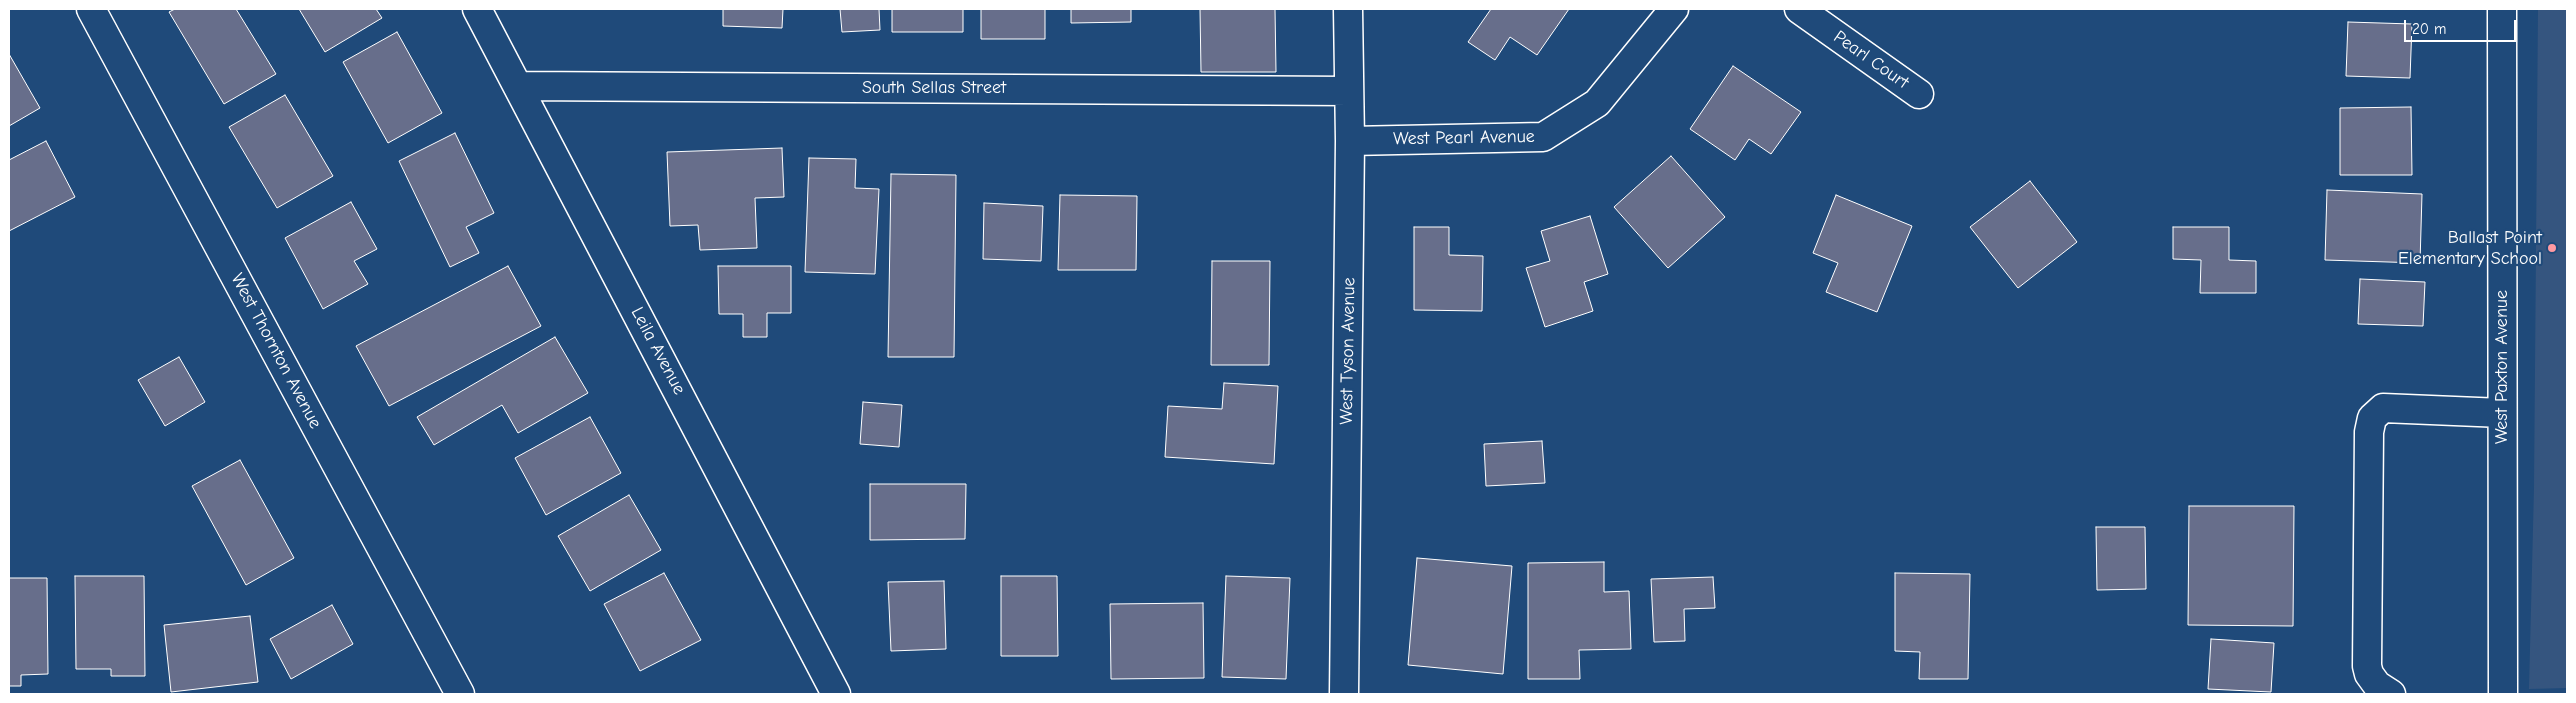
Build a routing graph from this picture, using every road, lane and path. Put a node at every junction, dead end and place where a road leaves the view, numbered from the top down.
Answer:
1 (91, 9) edge
2 (478, 9) edge
3 (1348, 9) edge
4 (1674, 9) edge
5 (1799, 9) edge
6 (2502, 9) edge
7 (520, 86) junction
8 (1349, 90) junction
9 (1919, 94) dead end
10 (1350, 141) junction
11 (2502, 413) junction
12 (460, 694) edge
13 (836, 694) edge
14 (1344, 694) edge
15 (2391, 694) edge
16 (2503, 694) edge

1 - 12 street, West Thornton Avenue
2 - 7 street, Leila Avenue
3 - 8 street, West Tyson Avenue
4 - 10 street, West Pearl Avenue
5 - 9 street, Pearl Court
6 - 11 street, West Paxton Avenue
7 - 8 street, South Sellas Street
7 - 13 street, Leila Avenue
8 - 10 street, West Tyson Avenue
10 - 14 street, West Tyson Avenue
11 - 15 street
11 - 16 street, West Paxton Avenue

